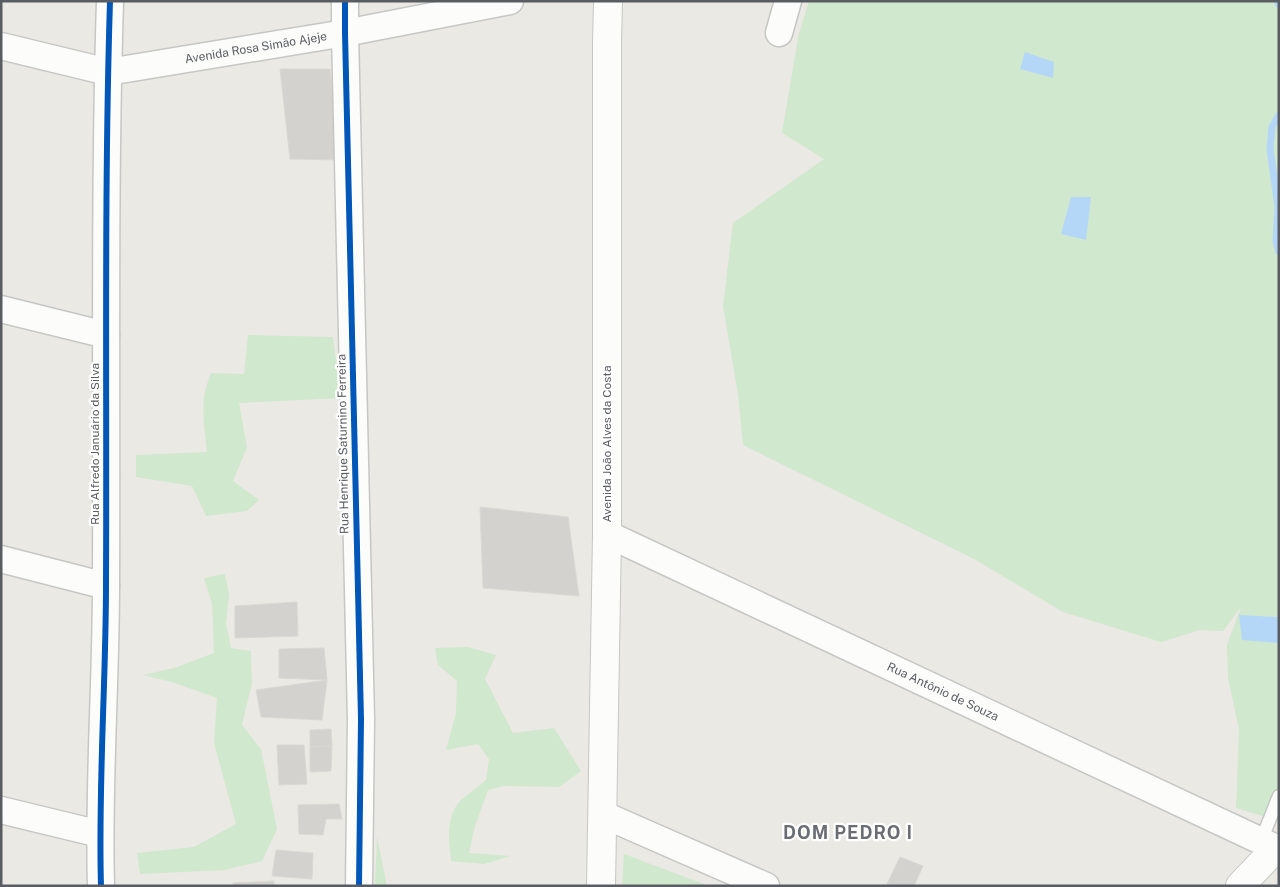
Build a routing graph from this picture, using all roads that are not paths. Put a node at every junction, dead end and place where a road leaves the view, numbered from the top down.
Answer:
1 (110, 1) edge
2 (345, 1) edge
3 (510, 1) edge
4 (608, 1) edge
5 (788, 1) edge
6 (345, 33) junction
7 (779, 33) dead end
8 (1, 46) edge
9 (108, 72) junction
10 (1, 310) edge
11 (106, 335) junction
12 (607, 534) junction
13 (1, 559) edge
14 (106, 586) junction
15 (1279, 796) edge
16 (1, 810) edge
17 (604, 815) junction
18 (100, 834) junction
19 (1272, 846) edge
20 (101, 886) edge
21 (359, 886) edge
22 (601, 886) edge
23 (766, 886) edge
24 (1240, 886) edge

1 - 9 street, Rua Alfredo Januário da Silva
2 - 6 street, Rua Henrique Saturnino Ferreira
3 - 6 street, Avenida Rosa Simão Ajeje
4 - 12 street, Avenida João Alves da Costa
5 - 7 street
6 - 9 street, Avenida Rosa Simão Ajeje
6 - 21 street, Rua Henrique Saturnino Ferreira
8 - 9 street, Avenida Rosa Simão Ajeje
9 - 11 street, Rua Alfredo Januário da Silva
10 - 11 street
11 - 14 street, Rua Alfredo Januário da Silva
12 - 17 street, Avenida João Alves da Costa
12 - 19 street, Rua Antônio de Souza
13 - 14 street
14 - 18 street, Rua Alfredo Januário da Silva
15 - 19 lane
16 - 18 street
17 - 22 street, Avenida João Alves da Costa
17 - 23 street
18 - 20 street, Rua Alfredo Januário da Silva
19 - 24 street

